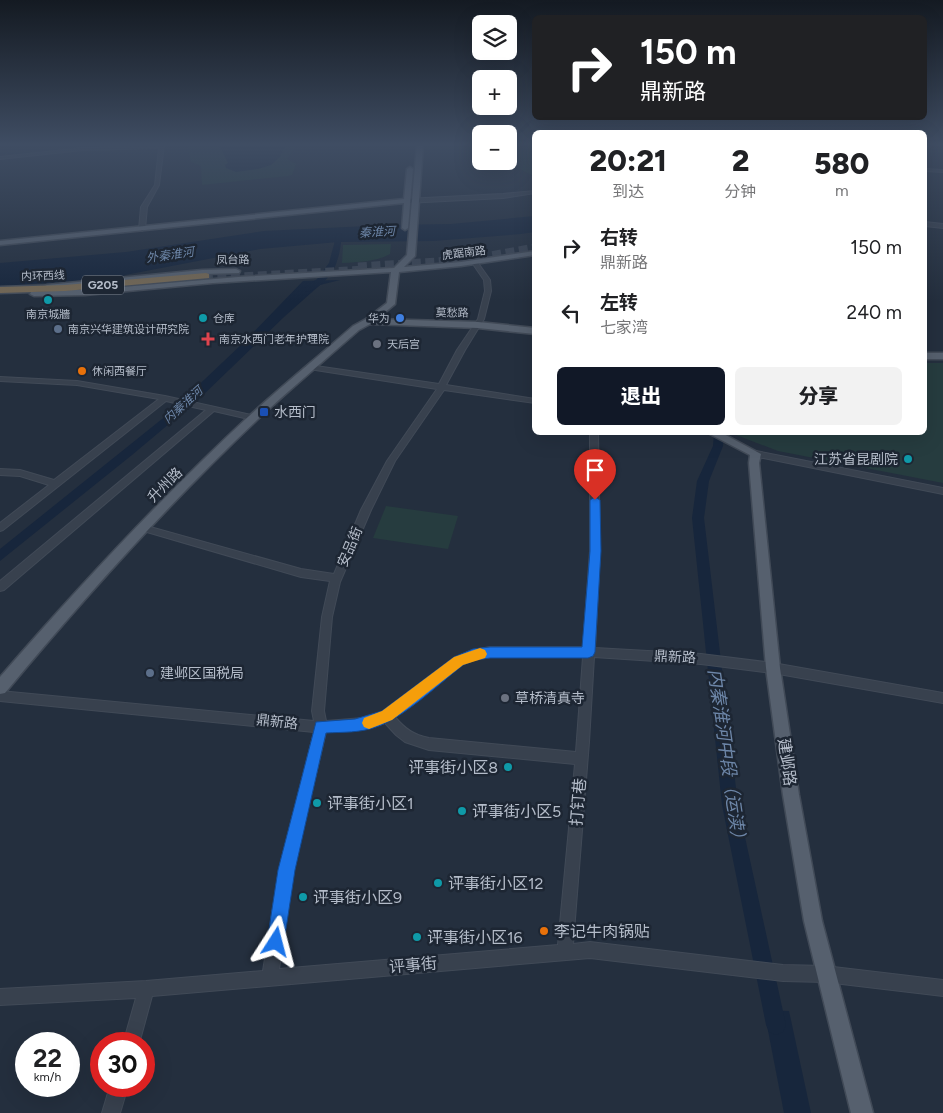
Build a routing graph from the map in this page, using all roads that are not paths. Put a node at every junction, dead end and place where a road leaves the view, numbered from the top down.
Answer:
1 (150, 197) edge
2 (406, 197) edge
3 (416, 197) edge
4 (483, 197) edge
5 (416, 200) junction
6 (406, 201) junction
7 (927, 224) edge
8 (943, 226) edge
9 (142, 229) junction
10 (404, 240) dead end
11 (0, 244) edge
12 (532, 248) edge
13 (532, 254) edge
14 (402, 260) junction
15 (435, 264) junction
16 (476, 264) junction
17 (346, 269) junction
18 (306, 271) junction
19 (395, 271) junction
20 (208, 275) junction
21 (217, 281) junction
22 (0, 290) edge
23 (35, 291) junction
24 (0, 296) edge
25 (391, 304) junction
26 (369, 321) junction
27 (406, 324) junction
28 (478, 325) junction
29 (532, 331) edge
30 (927, 356) edge
31 (943, 356) edge
32 (309, 367) junction
33 (0, 379) edge
34 (441, 388) junction
35 (167, 398) junction
36 (532, 401) edge
37 (209, 407) junction
38 (253, 418) junction
39 (594, 435) edge
40 (717, 435) edge
41 (756, 454) junction
42 (0, 472) edge
43 (56, 484) junction
44 (943, 491) edge
45 (0, 528) edge
46 (143, 528) junction
47 (337, 578) junction
48 (0, 588) edge
49 (588, 652) junction
50 (773, 668) junction
51 (0, 688) edge
52 (0, 696) edge
53 (943, 698) edge
54 (387, 716) junction
55 (321, 727) junction
56 (581, 758) junction
57 (564, 952) junction
58 (825, 974) junction
59 (270, 978) junction
60 (943, 988) edge
61 (146, 989) junction
62 (0, 997) edge
63 (133, 1032) edge
64 (116, 1097) edge
65 (111, 1113) edge
66 (862, 1113) edge

1 - 9 street
2 - 6 main road
3 - 5 main road
4 - 5 street
5 - 6 street
5 - 14 main road
6 - 9 main road
6 - 10 main road
7 - 8 street
9 - 11 main road
12 - 15 main road, 虎踞南路
13 - 16 main road, 虎踞南路
14 - 15 main road, 虎踞南路
14 - 17 main road, 凤台路
14 - 19 main road
15 - 16 main road, 虎踞南路
15 - 19 main road, 虎踞南路
16 - 28 street, 安品街
17 - 18 main road, 凤台路
17 - 19 main road, 凤台路
18 - 20 main road, 凤台路
18 - 21 main road, 凤台路
19 - 25 main road
20 - 21 main road
20 - 23 highway, 内环西线 / G205
21 - 23 main road, 凤台路
22 - 23 highway, 内环西线 / G205
23 - 24 highway, 内环西线 / G205
25 - 26 main road, 升州路
25 - 27 main road
26 - 27 main road, 莫愁路
26 - 32 main road, 升州路
27 - 28 main road, 莫愁路
28 - 29 main road, 莫愁路
28 - 34 street, 安品街
30 - 31 main road
32 - 34 street
32 - 38 main road, 升州路
33 - 35 street
34 - 36 street
34 - 47 street, 安品街
35 - 37 street
35 - 43 street
37 - 38 street
37 - 48 street
38 - 46 main road, 升州路
39 - 49 street, 打钉巷
40 - 41 main road
41 - 44 street
41 - 50 main road, 建邺路
42 - 43 street
43 - 45 street
46 - 47 street
46 - 51 main road, 升州路
47 - 55 street, 安品街
49 - 50 street, 鼎新路
49 - 54 street, 鼎新路
49 - 56 street, 打钉巷
50 - 53 street, 鼎新路
50 - 58 main road, 建邺路
52 - 55 street, 鼎新路
54 - 55 street, 鼎新路
54 - 56 street
55 - 59 street, 安品街
56 - 57 street, 打钉巷
57 - 58 street, 评事街
57 - 59 street, 评事街
58 - 60 street, 评事街
58 - 66 main road, 建邺路
59 - 61 street, 评事街
61 - 62 street, 评事街
61 - 63 street
64 - 65 street

